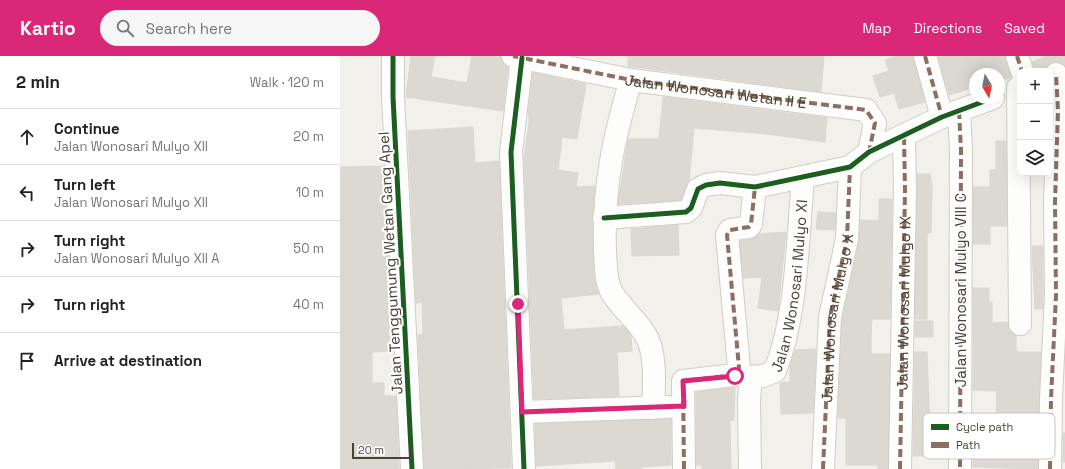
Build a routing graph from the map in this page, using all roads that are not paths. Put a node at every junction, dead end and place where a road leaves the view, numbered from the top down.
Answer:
1 (393, 56) edge
2 (925, 56) edge
3 (1017, 56) edge
4 (517, 57) edge
5 (1057, 73) edge
6 (631, 80) junction
7 (1015, 86) edge
8 (977, 104) edge
9 (950, 114) junction
10 (904, 136) junction
11 (869, 152) junction
12 (850, 167) junction
13 (803, 178) junction
14 (755, 187) junction
15 (604, 218) junction
16 (1020, 324) dead end
17 (743, 376) junction
18 (684, 406) junction
19 (653, 408) junction
20 (522, 412) junction
21 (958, 413) edge
22 (1051, 413) edge
23 (960, 459) edge
24 (1050, 459) edge
25 (412, 469) edge
26 (524, 469) edge
27 (684, 469) edge
28 (750, 469) edge
29 (823, 469) edge
30 (900, 469) edge
31 (960, 469) edge
32 (1050, 469) edge

1 - 25 street, Jalan Tenggumung Wetan Gang Apel
2 - 9 street, Jalan Wonosari Mulyo VIII C
3 - 7 street
4 - 6 street, Jalan Wonosari Wetan II E
4 - 20 street
5 - 22 street
6 - 11 street, Jalan Wonosari Wetan II E
6 - 15 street
7 - 16 street
8 - 9 street
9 - 10 street
9 - 21 street, Jalan Wonosari Mulyo VIII C
10 - 11 street
10 - 30 street, Jalan Wonosari Mulyo IX
11 - 12 street
12 - 13 street
12 - 29 street, Jalan Wonosari Mulyo X
13 - 14 street
13 - 17 street, Jalan Wonosari Mulyo XI
14 - 15 street
14 - 17 street
15 - 19 street
17 - 18 street
17 - 28 street, Jalan Wonosari Mulyo XI
18 - 19 street
18 - 27 street
19 - 20 street
20 - 26 street
23 - 31 street, Jalan Wonosari Mulyo VIII C
24 - 32 street

